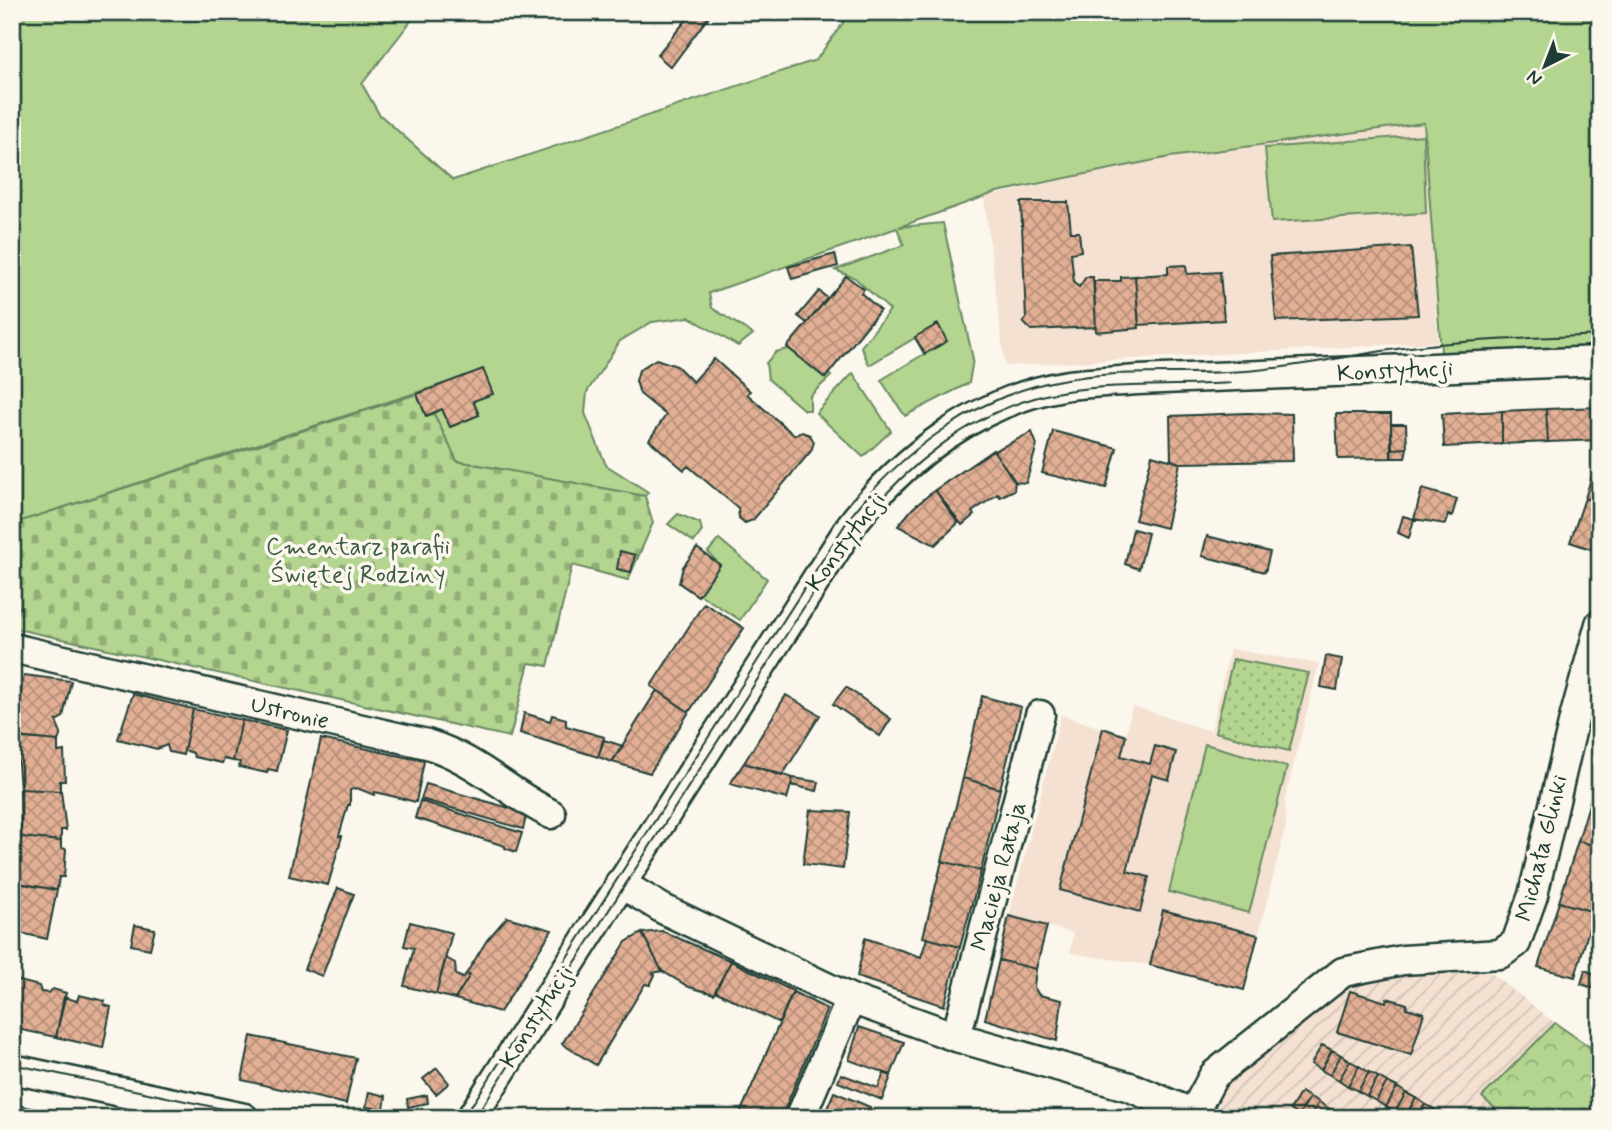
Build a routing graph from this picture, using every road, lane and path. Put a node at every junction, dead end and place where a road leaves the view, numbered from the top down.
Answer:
1 (1600, 361) edge
2 (1600, 624) edge
3 (12, 648) edge
4 (1040, 715) dead end
5 (551, 814) dead end
6 (620, 883) junction
7 (851, 999) junction
8 (956, 1037) junction
9 (12, 1069) edge
10 (1198, 1115) edge
11 (244, 1118) edge
12 (471, 1118) edge
13 (800, 1118) edge

1 - 6 street, Konstytucji
2 - 10 street, Michała Glinki
3 - 5 street, Ustronie
4 - 8 street, Macieja Rataja
6 - 7 street
6 - 12 street, Konstytucji
7 - 8 street
7 - 13 street
8 - 10 street
9 - 11 street

